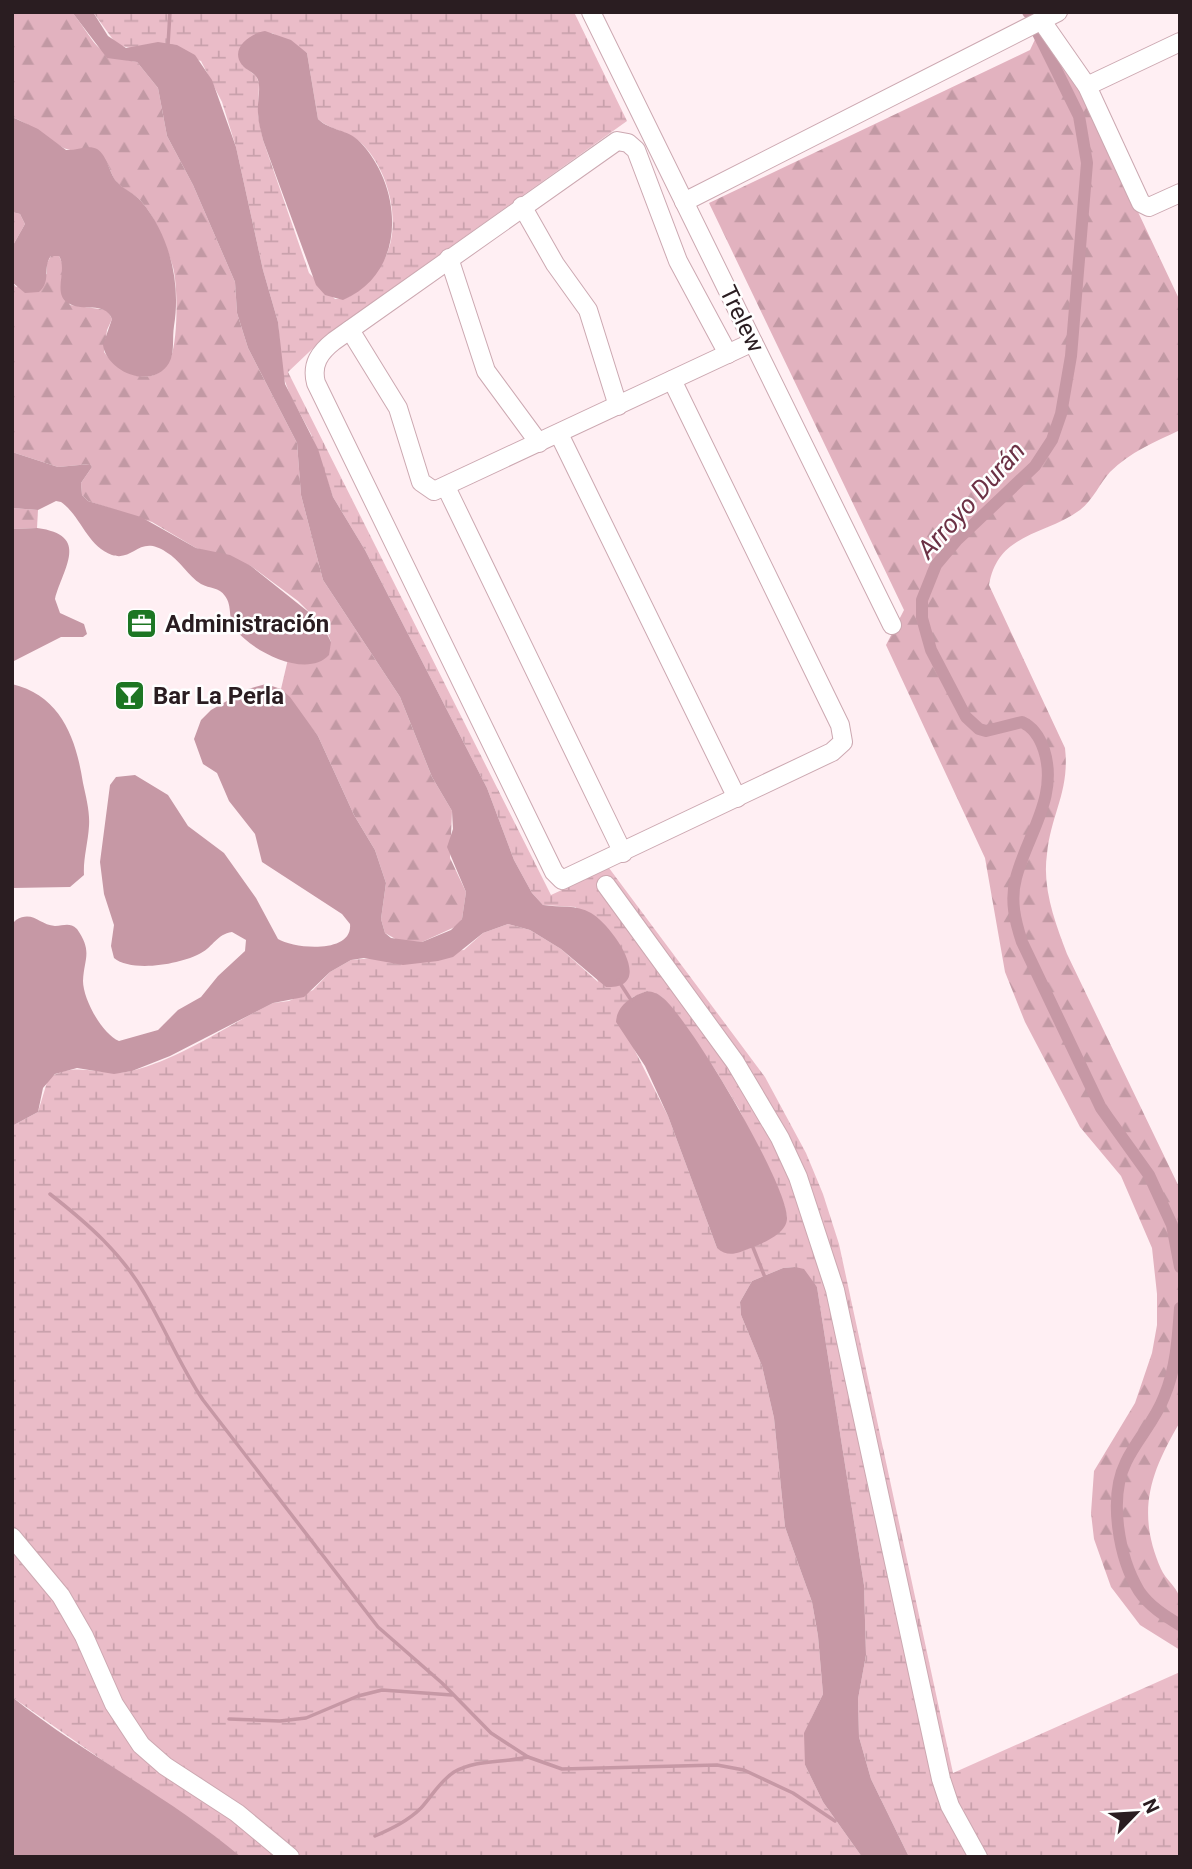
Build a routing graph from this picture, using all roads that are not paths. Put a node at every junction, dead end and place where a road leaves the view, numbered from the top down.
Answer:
1 (591, 12) edge
2 (1058, 12) edge
3 (1041, 20) junction
4 (1180, 42) edge
5 (1087, 86) junction
6 (1180, 193) edge
7 (684, 202) junction
8 (522, 206) junction
9 (449, 258) junction
10 (350, 330) junction
11 (753, 342) junction
12 (728, 354) junction
13 (672, 380) junction
14 (618, 406) junction
15 (559, 434) junction
16 (539, 443) junction
17 (446, 487) junction
18 (892, 625) dead end
19 (737, 798) junction
20 (623, 853) junction
21 (606, 885) dead end
22 (12, 1537) edge
23 (289, 1857) edge
24 (978, 1857) edge

1 - 7 street, Trelew
2 - 3 street
3 - 5 street
3 - 7 street
4 - 5 street
5 - 6 street
7 - 11 street, Trelew
8 - 9 street
8 - 12 street
8 - 14 street
9 - 10 street
9 - 16 street
10 - 17 street
10 - 20 street
11 - 12 street
11 - 18 street, Trelew
12 - 13 street
13 - 14 street
13 - 19 street
14 - 15 street
15 - 16 street
15 - 19 street
16 - 17 street
17 - 20 street
19 - 20 street
21 - 24 street
22 - 23 street

